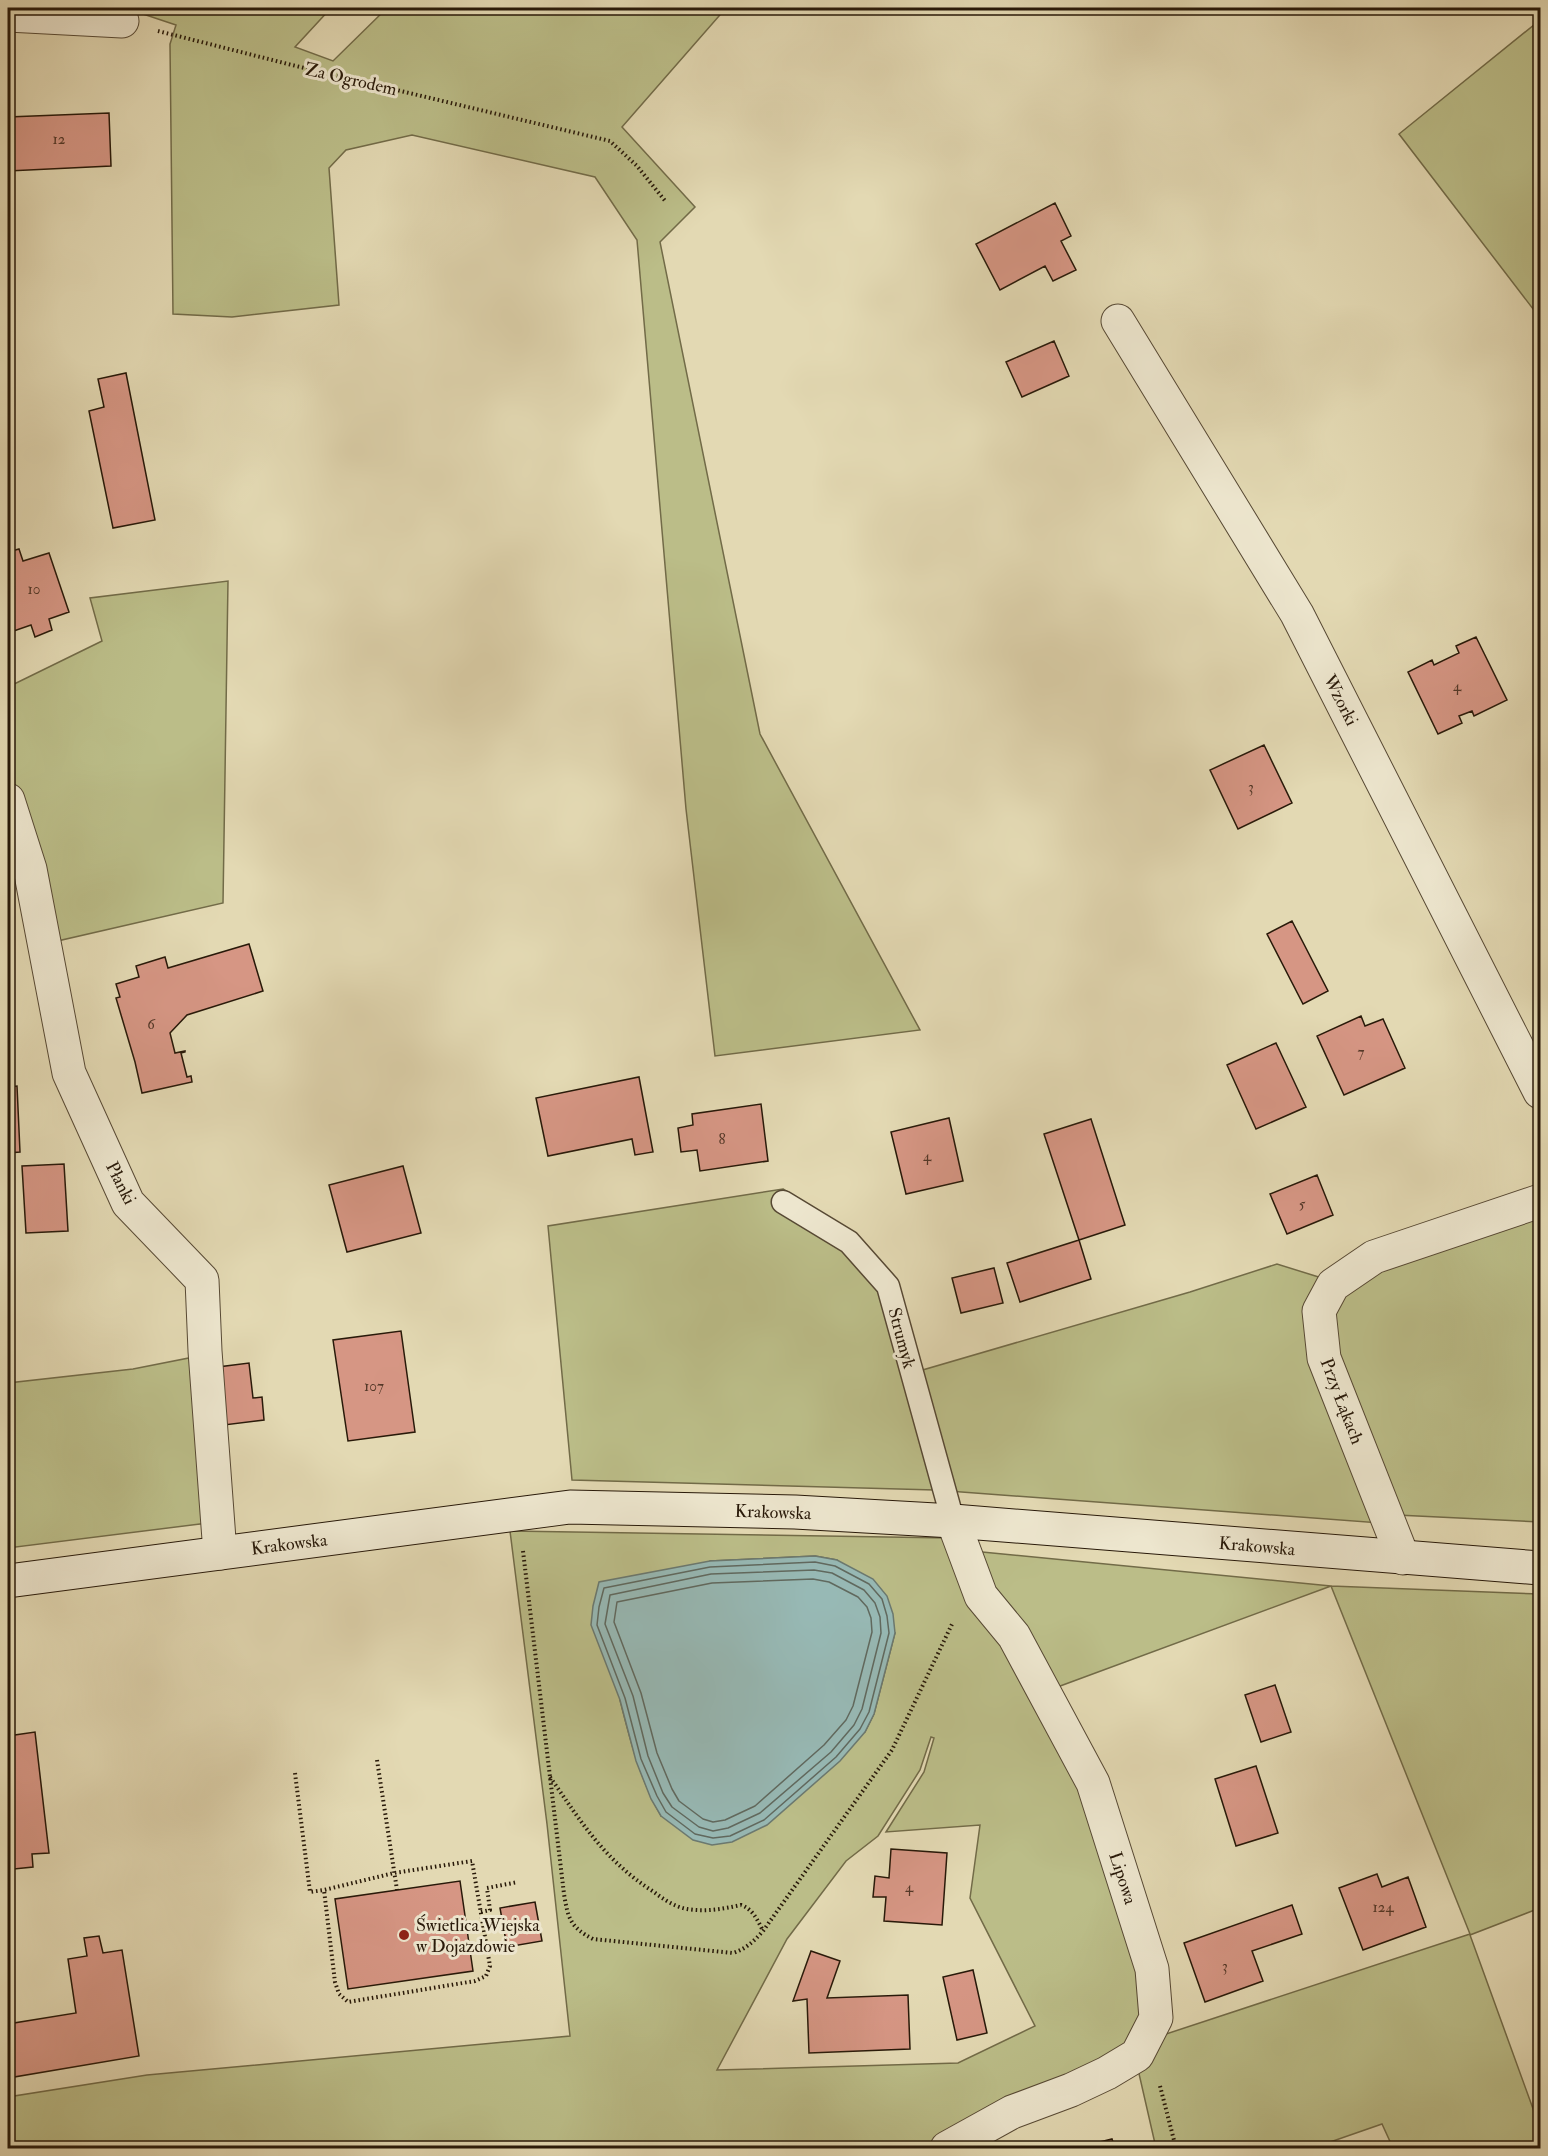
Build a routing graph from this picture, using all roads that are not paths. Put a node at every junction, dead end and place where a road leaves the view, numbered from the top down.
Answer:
1 (8, 15) edge
2 (122, 21) road end
3 (1118, 321) dead end
4 (8, 800) edge
5 (1540, 1092) edge
6 (1540, 1201) edge
7 (783, 1202) dead end
8 (953, 1521) junction
9 (220, 1553) junction
10 (1403, 1558) junction
11 (1540, 1568) edge
12 (8, 1581) edge
13 (947, 2148) edge

1 - 2 street
3 - 5 street, Wzorki
4 - 9 street, Płanki
6 - 10 street, Przy Łąkach
7 - 8 lane, Strumyk
8 - 9 street, Krakowska
8 - 10 street, Krakowska
8 - 13 street, Lipowa
9 - 12 street, Krakowska
10 - 11 street, Krakowska

